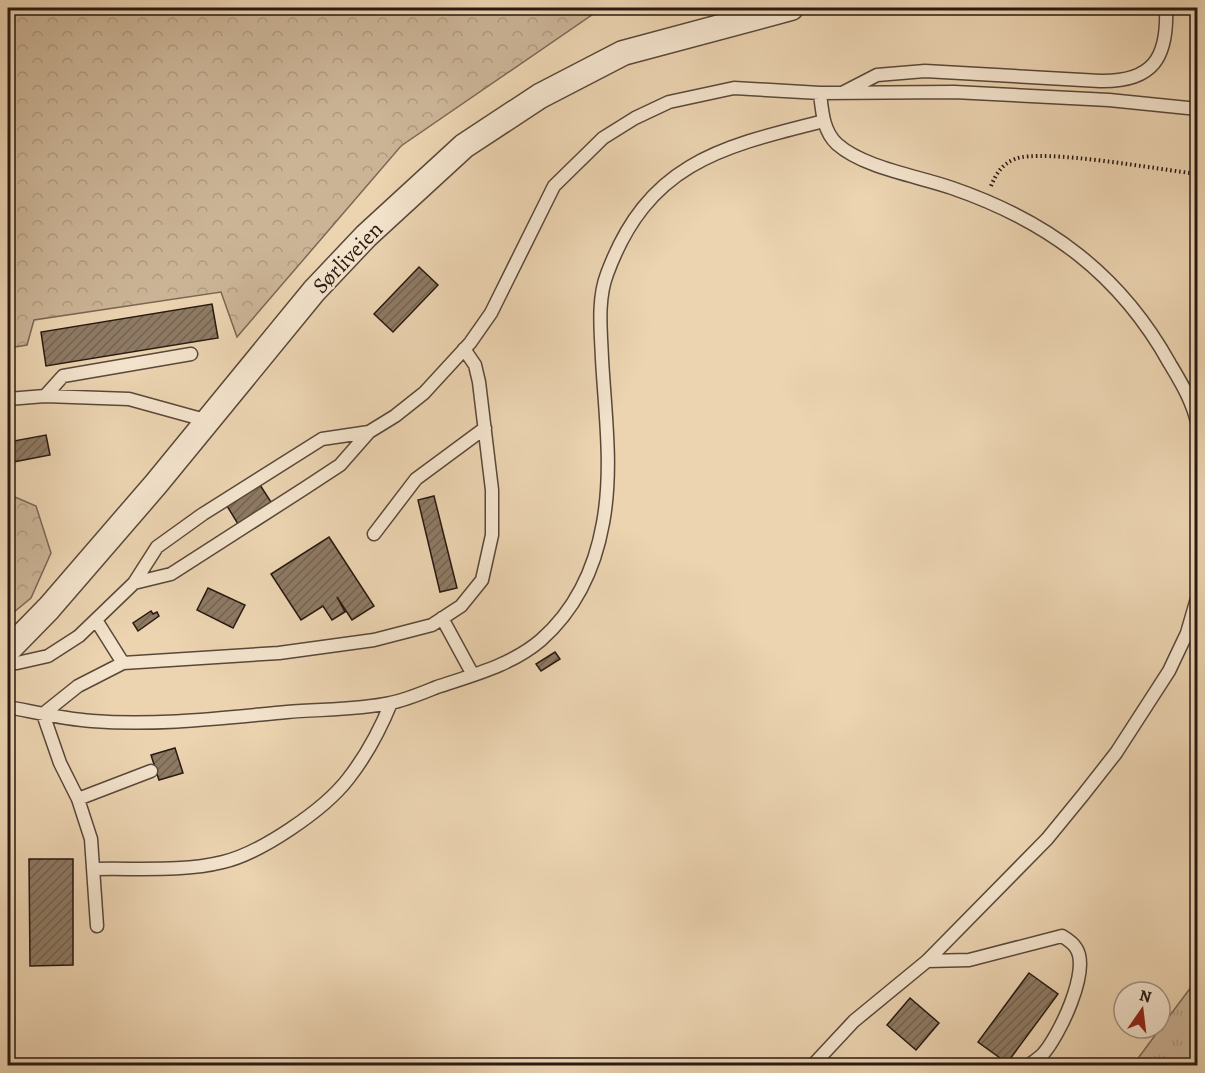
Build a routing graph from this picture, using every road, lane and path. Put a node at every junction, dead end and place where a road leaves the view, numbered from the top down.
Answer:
1 (791, 8) edge
2 (1166, 8) edge
3 (820, 93) junction
4 (842, 93) junction
5 (1197, 109) edge
6 (824, 121) junction
7 (1197, 174) edge
8 (985, 200) junction
9 (464, 349) junction
10 (191, 354) dead end
11 (45, 396) junction
12 (8, 399) edge
13 (205, 420) junction
14 (1197, 426) edge
15 (485, 428) junction
16 (369, 432) junction
17 (374, 534) dead end
18 (134, 583) junction
19 (1197, 594) edge
20 (442, 618) junction
21 (96, 620) junction
22 (8, 650) edge
23 (8, 662) edge
24 (123, 663) junction
25 (473, 675) junction
26 (391, 703) junction
27 (8, 707) edge
28 (43, 714) junction
29 (151, 771) dead end
30 (78, 799) junction
31 (95, 869) junction
32 (97, 926) dead end
33 (927, 961) junction
34 (812, 1065) edge
35 (1028, 1065) edge

1 - 13 street, Sørliveien
2 - 4 lane
3 - 4 lane
3 - 6 lane
3 - 9 lane
4 - 5 lane
6 - 8 lane
6 - 25 lane
7 - 8 path
8 - 14 lane
9 - 15 lane
9 - 16 lane
10 - 11 lane
11 - 12 lane
11 - 13 lane
13 - 22 street, Sørliveien
15 - 17 lane
15 - 20 lane
16 - 18 lane
16 - 18 lane
18 - 21 lane
19 - 33 lane
20 - 24 lane
20 - 25 lane
21 - 23 lane
21 - 24 lane
24 - 28 lane
25 - 26 lane
26 - 28 lane
26 - 31 lane
27 - 28 lane
28 - 30 lane
29 - 30 lane
30 - 31 lane
31 - 32 lane
33 - 34 lane
33 - 35 lane

